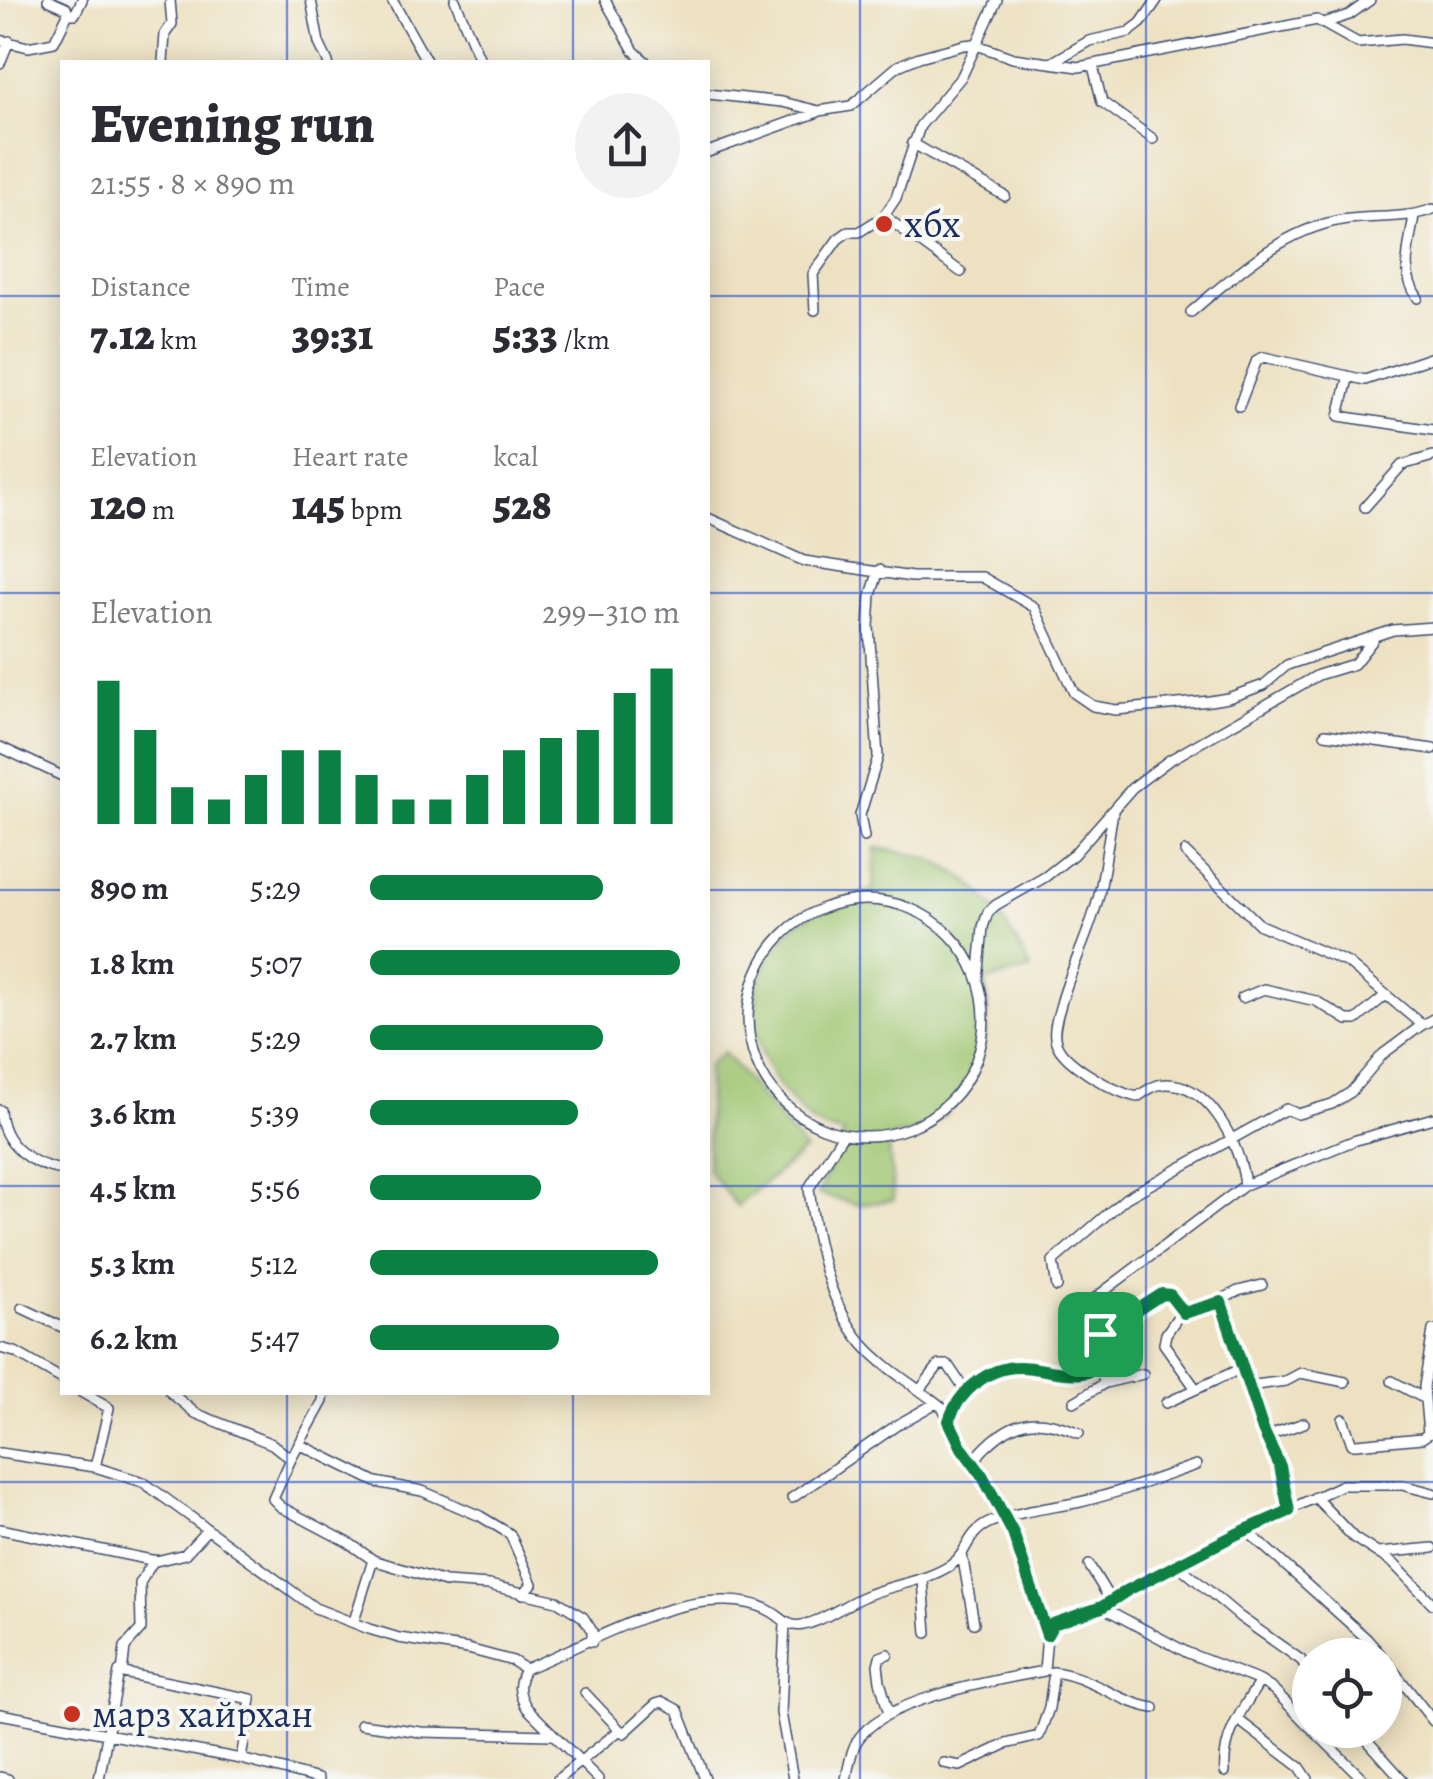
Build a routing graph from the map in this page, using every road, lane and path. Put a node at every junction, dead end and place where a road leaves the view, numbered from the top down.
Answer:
1 (48, 0) edge
2 (82, 0) edge
3 (170, 0) edge
4 (311, 0) edge
5 (392, 0) edge
6 (454, 0) edge
7 (606, 0) edge
8 (996, 0) edge
9 (1158, 0) edge
10 (1370, 0) edge
11 (68, 14) junction
12 (1324, 24) junction
13 (4, 41) edge
14 (1433, 43) edge
15 (974, 44) junction
16 (163, 60) edge
17 (327, 60) edge
18 (426, 60) edge
19 (480, 60) edge
20 (644, 60) edge
21 (0, 63) edge
22 (1051, 63) junction
23 (1093, 66) junction
24 (710, 94) edge
25 (819, 111) junction
26 (1153, 138) dead end
27 (912, 143) junction
28 (710, 151) edge
29 (1005, 196) dead end
30 (1433, 209) edge
31 (1414, 215) junction
32 (884, 216) junction
33 (961, 272) dead end
34 (813, 274) junction
35 (801, 284) dead end
36 (1418, 298) dead end
37 (815, 310) dead end
38 (1191, 312) dead end
39 (1433, 357) edge
40 (1348, 379) junction
41 (1239, 406) dead end
42 (1433, 430) edge
43 (1433, 456) edge
44 (1365, 506) dead end
45 (710, 519) edge
46 (879, 570) junction
47 (1433, 627) edge
48 (1375, 638) junction
49 (1325, 734) dead end
50 (0, 747) edge
51 (1433, 749) edge
52 (60, 771) edge
53 (1113, 812) junction
54 (864, 836) dead end
55 (1185, 852) dead end
56 (978, 982) junction
57 (1386, 995) junction
58 (1242, 998) dead end
59 (1433, 1019) edge
60 (1422, 1025) junction
61 (0, 1110) edge
62 (1433, 1118) edge
63 (842, 1136) junction
64 (1231, 1137) junction
65 (60, 1169) edge
66 (1245, 1185) junction
67 (1262, 1284) dead end
68 (1057, 1287) dead end
69 (1219, 1301) junction
70 (22, 1308) dead end
71 (1181, 1312) junction
72 (60, 1326) edge
73 (1433, 1330) edge
74 (1100, 1334) junction
75 (0, 1348) edge
76 (1098, 1366) junction
77 (1242, 1368) junction
78 (1143, 1374) dead end
79 (60, 1378) edge
80 (1392, 1381) dead end
81 (1345, 1382) dead end
82 (1104, 1383) junction
83 (1248, 1386) junction
84 (1196, 1389) junction
85 (920, 1390) junction
86 (966, 1392) junction
87 (86, 1395) edge
88 (174, 1395) edge
89 (324, 1395) edge
90 (1424, 1399) junction
91 (936, 1402) junction
92 (1074, 1402) dead end
93 (1166, 1403) dead end
94 (1343, 1419) dead end
95 (949, 1421) junction
96 (1304, 1423) dead end
97 (1079, 1433) dead end
98 (1431, 1433) edge
99 (1266, 1436) junction
100 (299, 1444) junction
101 (0, 1453) edge
102 (290, 1459) junction
103 (975, 1465) junction
104 (1196, 1465) dead end
105 (95, 1467) junction
106 (1433, 1493) edge
107 (1315, 1497) junction
108 (792, 1498) dead end
109 (1289, 1511) junction
110 (1006, 1519) junction
111 (0, 1528) edge
112 (207, 1530) junction
113 (1247, 1531) junction
114 (1433, 1548) edge
115 (1376, 1553) junction
116 (962, 1554) junction
117 (154, 1560) junction
118 (373, 1560) junction
119 (1089, 1565) dead end
120 (1178, 1565) junction
121 (923, 1579) junction
122 (523, 1594) junction
123 (1106, 1604) junction
124 (1433, 1604) edge
125 (354, 1621) junction
126 (974, 1622) dead end
127 (785, 1624) junction
128 (927, 1633) dead end
129 (1047, 1635) junction
130 (1362, 1638) edge
131 (592, 1642) junction
132 (888, 1654) dead end
133 (1292, 1654) edge
134 (525, 1670) junction
135 (1049, 1671) junction
136 (122, 1673) junction
137 (1260, 1681) junction
138 (1402, 1682) edge
139 (586, 1694) dead end
140 (1154, 1708) dead end
141 (1292, 1708) edge
142 (0, 1714) edge
143 (890, 1714) junction
144 (1237, 1719) junction
145 (1433, 1721) edge
146 (360, 1724) dead end
147 (620, 1730) junction
148 (106, 1732) junction
149 (552, 1735) junction
150 (1332, 1748) edge
151 (1374, 1748) edge
152 (241, 1759) junction
153 (582, 1762) junction
154 (944, 1763) dead end
155 (1226, 1772) dead end
156 (0, 1778) edge
157 (8, 1779) edge
158 (99, 1779) edge
159 (318, 1779) edge
160 (558, 1779) edge
161 (598, 1779) edge
162 (705, 1779) edge
163 (793, 1779) edge
164 (846, 1779) edge
165 (1308, 1779) edge
166 (1363, 1779) edge
167 (1402, 1779) edge

1 - 11 street
2 - 11 street
3 - 16 street
4 - 17 street
5 - 18 street
6 - 19 street
7 - 20 street
8 - 15 street
9 - 22 street
10 - 12 street
11 - 13 street
12 - 14 street
12 - 23 street
13 - 21 street
15 - 22 street
15 - 25 street
15 - 27 street
22 - 23 street
23 - 26 street
24 - 25 street
25 - 28 street
27 - 29 street
27 - 32 street
30 - 31 street
31 - 36 street
31 - 38 street
32 - 33 street
32 - 34 street
34 - 35 street
34 - 37 street
39 - 40 street
40 - 41 street
40 - 42 street
43 - 44 street
45 - 46 street
46 - 48 street
46 - 54 street
47 - 48 street
48 - 53 street
49 - 51 street
50 - 52 street
53 - 56 street
53 - 64 street
55 - 57 street
56 - 63 street
56 - 63 street
57 - 58 street
57 - 60 street
59 - 60 street
60 - 64 street
61 - 65 street
62 - 66 street
63 - 85 street
64 - 66 street
64 - 68 street
66 - 74 street
67 - 69 street
69 - 71 street
69 - 77 street
70 - 72 street
71 - 74 street
71 - 84 street
73 - 90 street
74 - 76 street
75 - 79 street
76 - 82 street
76 - 86 street
77 - 83 street
77 - 84 street
78 - 82 street
80 - 90 street
81 - 83 street
82 - 92 street
83 - 99 street
84 - 93 street
85 - 86 street
85 - 91 street
86 - 95 street
87 - 105 street
88 - 102 street
89 - 100 street
90 - 98 street
91 - 95 street
91 - 108 street
94 - 98 street
95 - 103 street
96 - 99 street
97 - 103 street
99 - 109 street
100 - 102 street
100 - 122 street
101 - 105 street
102 - 118 street
103 - 110 street
104 - 110 street
105 - 112 street
106 - 107 street
107 - 109 street
107 - 115 street
109 - 113 street
110 - 116 street
110 - 129 street
111 - 117 street
112 - 117 street
112 - 125 street
113 - 120 street
113 - 130 street
114 - 115 street
115 - 124 street
116 - 121 street
116 - 126 street
117 - 136 street
118 - 122 street
118 - 125 street
119 - 123 street
120 - 123 street
120 - 133 street
121 - 127 street
121 - 128 street
122 - 131 street
123 - 129 street
123 - 137 street
125 - 134 street
127 - 131 street
127 - 163 street
129 - 135 street
131 - 134 street
132 - 143 street
134 - 149 street
135 - 140 street
135 - 143 street
135 - 154 street
136 - 148 street
136 - 152 street
137 - 141 street
137 - 144 street
138 - 145 street
139 - 147 street
142 - 148 street
143 - 164 street
144 - 155 street
144 - 165 street
146 - 149 street
147 - 153 street
147 - 162 street
148 - 152 street
148 - 158 street
149 - 153 street
150 - 166 street
151 - 167 street
152 - 159 street
153 - 160 street
153 - 161 street
156 - 157 street

